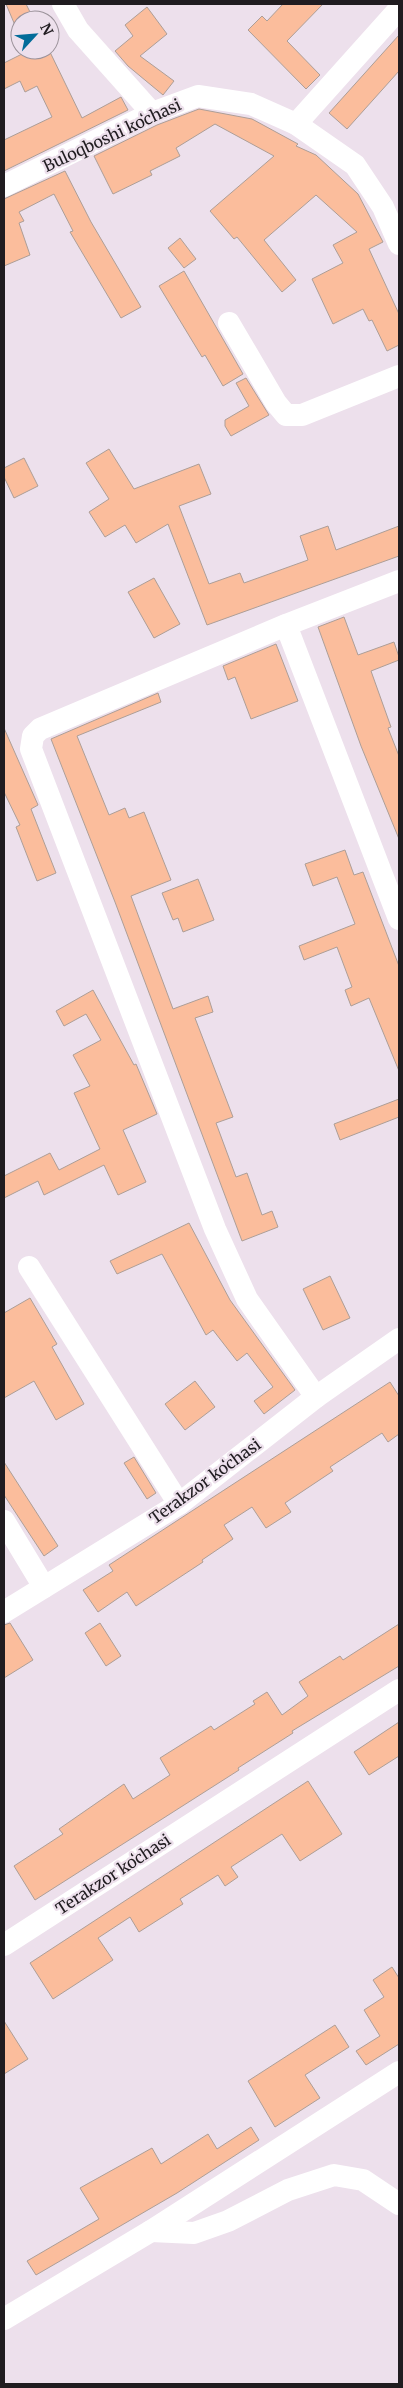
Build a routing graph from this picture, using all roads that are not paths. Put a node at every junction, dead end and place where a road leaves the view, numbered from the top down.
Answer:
1 (63, 4) edge
2 (399, 9) edge
3 (152, 113) junction
4 (296, 124) junction
5 (4, 186) edge
6 (399, 244) edge
7 (229, 323) dead end
8 (399, 376) edge
9 (399, 581) edge
10 (286, 625) junction
11 (399, 918) edge
12 (29, 1267) dead end
13 (399, 1339) edge
14 (316, 1397) junction
15 (179, 1504) junction
16 (4, 1521) edge
17 (44, 1587) junction
18 (4, 1612) edge
19 (399, 1690) edge
20 (4, 1945) edge
21 (399, 2072) edge
22 (399, 2204) edge
23 (151, 2231) junction
24 (4, 2319) edge

1 - 3 street
2 - 4 street
3 - 4 street, Buloqboshi koʻchasi
3 - 5 street, Buloqboshi koʻchasi
4 - 6 street, Buloqboshi koʻchasi
7 - 8 street
9 - 10 street
10 - 11 street
10 - 14 street
12 - 15 street
13 - 14 street, Terakzor koʻchasi
14 - 15 street, Terakzor koʻchasi
15 - 17 street, Terakzor koʻchasi
16 - 17 street
17 - 18 street, Terakzor koʻchasi
19 - 20 street, Terakzor koʻchasi
21 - 23 street
22 - 23 street
23 - 24 street

